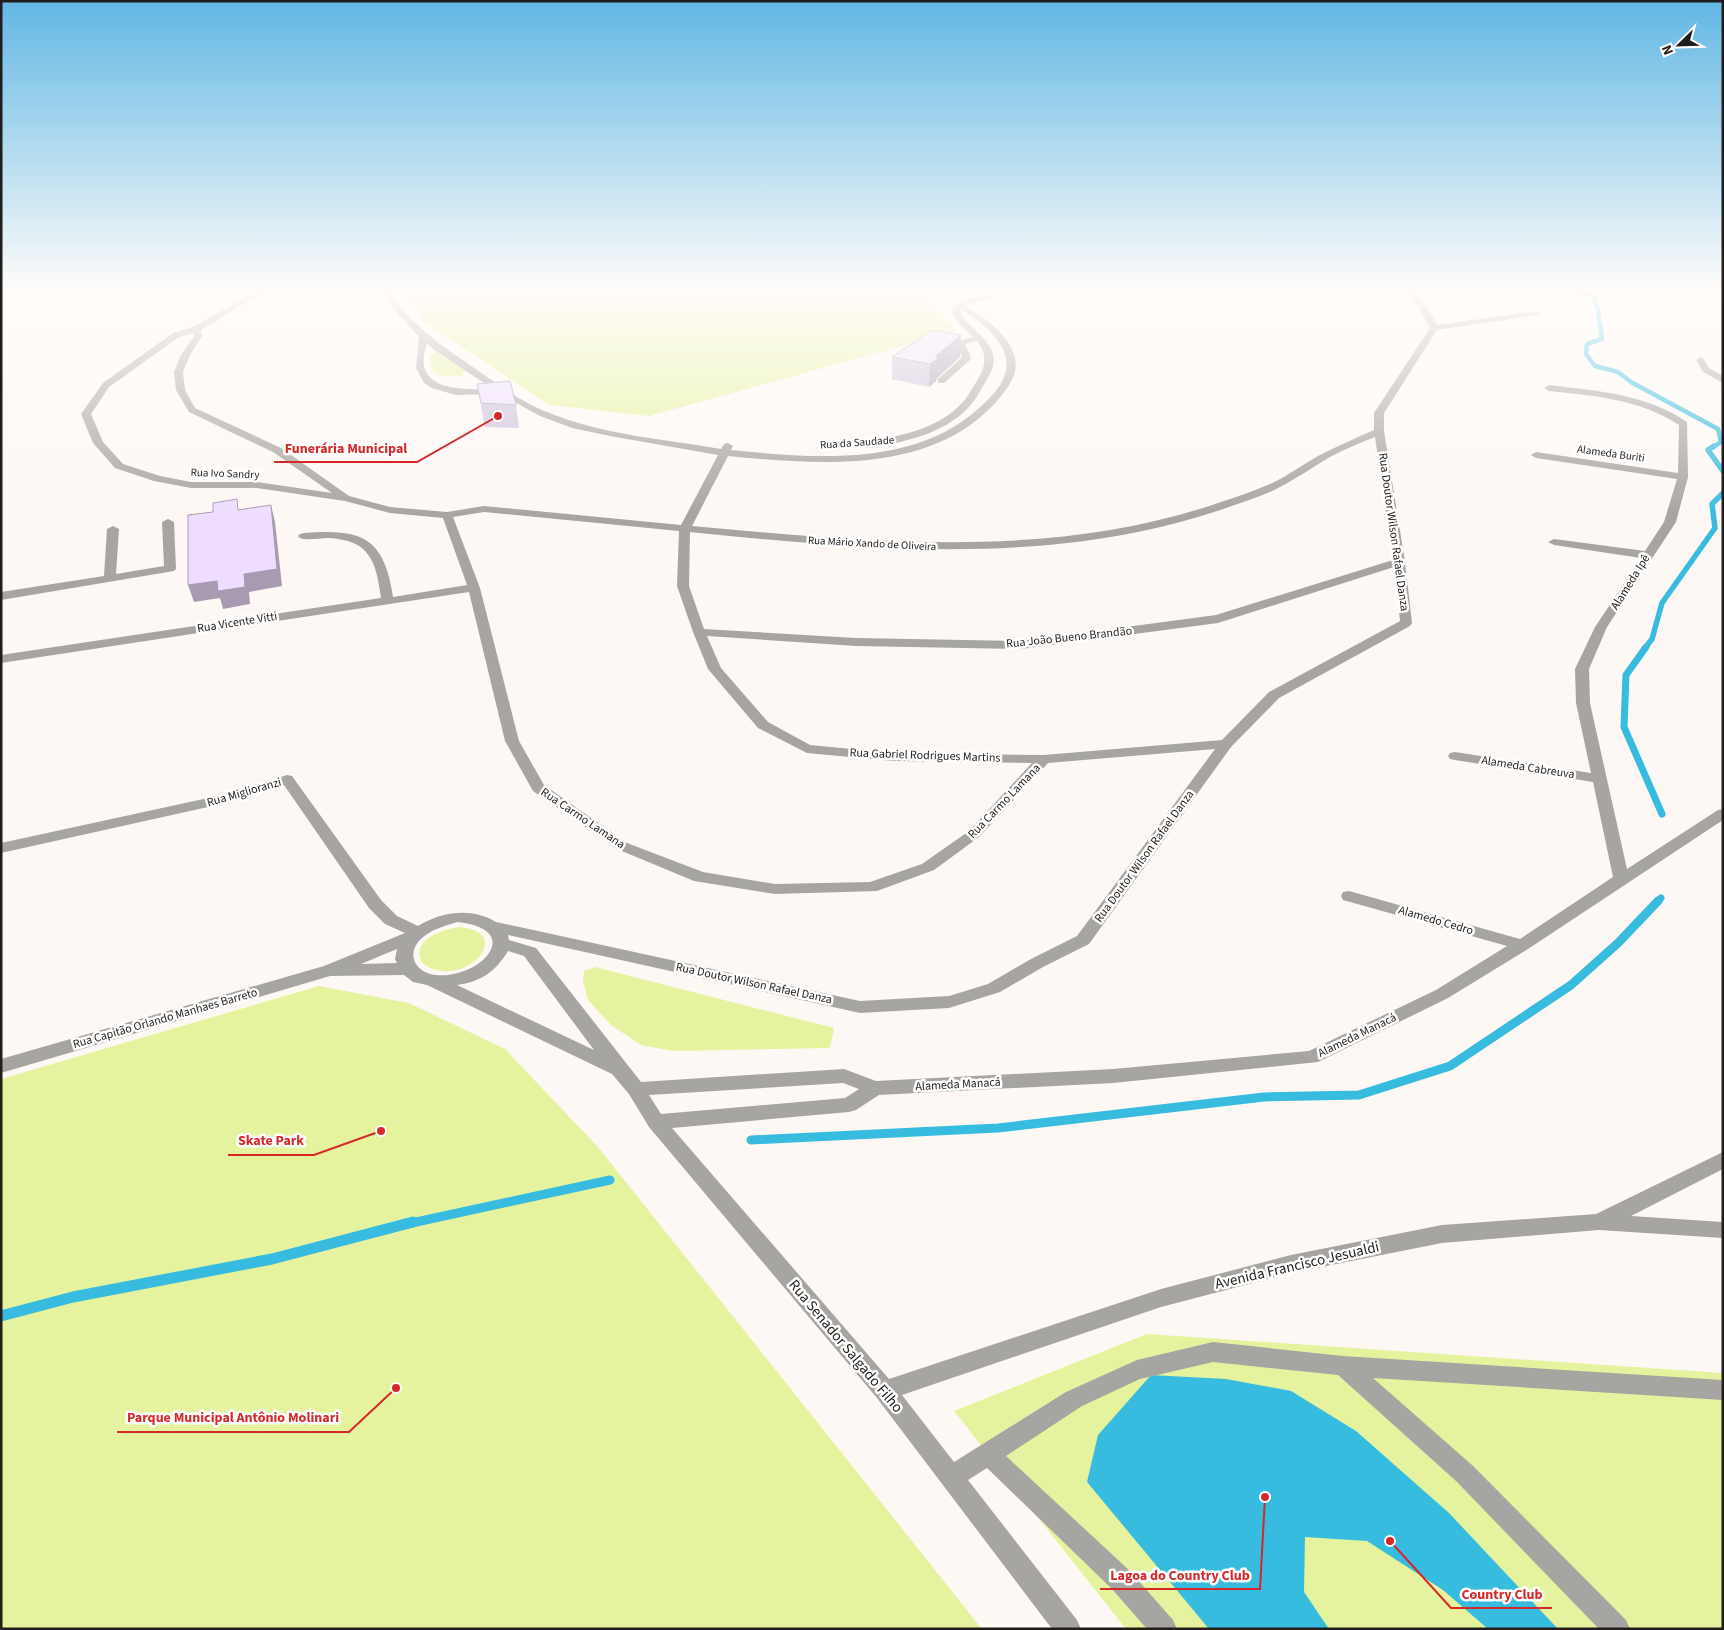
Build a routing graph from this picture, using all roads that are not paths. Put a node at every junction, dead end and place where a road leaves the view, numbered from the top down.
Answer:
1 (134, 365) edge
2 (180, 365) edge
3 (422, 365) edge
4 (464, 365) edge
5 (959, 365) edge
6 (990, 365) edge
7 (1012, 365) edge
8 (1410, 365) edge
9 (1703, 365) edge
10 (1723, 380) edge
11 (941, 381) dead end
12 (1549, 388) dead end
13 (505, 393) junction
14 (1379, 431) junction
15 (726, 449) junction
16 (1536, 455) dead end
17 (1683, 476) junction
18 (346, 498) junction
19 (447, 515) junction
20 (168, 522) dead end
21 (685, 528) junction
22 (113, 529) dead end
23 (304, 536) dead end
24 (1554, 542) dead end
25 (1647, 555) junction
26 (1400, 562) junction
27 (110, 578) junction
28 (474, 588) junction
29 (1, 596) edge
30 (387, 600) junction
31 (699, 632) junction
32 (1, 659) edge
33 (1226, 744) junction
34 (1455, 756) dead end
35 (1044, 759) junction
36 (1600, 779) junction
37 (1723, 812) edge
38 (1, 848) edge
39 (1621, 880) junction
40 (1349, 896) dead end
41 (494, 927) junction
42 (414, 935) junction
43 (501, 943) junction
44 (1522, 945) junction
45 (408, 969) junction
46 (330, 970) junction
47 (433, 981) junction
48 (1, 1066) edge
49 (619, 1069) junction
50 (636, 1088) junction
51 (875, 1088) junction
52 (656, 1122) junction
53 (1723, 1160) edge
54 (1599, 1222) junction
55 (1723, 1230) edge
56 (1343, 1366) junction
57 (1723, 1390) edge
58 (885, 1391) junction
59 (988, 1454) junction
60 (950, 1478) junction
61 (1068, 1629) edge
62 (1164, 1629) edge
63 (1617, 1629) edge

1 - 18 street, Rua Ivo Sandry
2 - 18 street
3 - 13 street, Rua da Saudade
4 - 13 street, Rua da Saudade
5 - 11 street
6 - 15 street, Rua da Saudade
7 - 15 street, Rua da Saudade
8 - 14 street, Rua Doutor Wilson Rafael Danza
9 - 10 street
12 - 17 street, Alameda Ipê
13 - 15 street, Rua da Saudade
14 - 21 street, Rua Mário Xando de Oliveira
14 - 26 street, Rua Doutor Wilson Rafael Danza
15 - 21 street, Rua Gabriel Rodrigues Martins
16 - 17 street, Alameda Buriti
17 - 25 street, Alameda Ipê
18 - 19 street, Rua Mário Xando de Oliveira
19 - 21 street, Rua Mário Xando de Oliveira
19 - 28 street, Rua Carmo Lamana
20 - 27 street
21 - 31 street, Rua Gabriel Rodrigues Martins
22 - 27 street
23 - 30 street
24 - 25 street
25 - 36 street, Alameda Ipê
26 - 31 street, Rua João Bueno Brandão
26 - 33 street, Rua Doutor Wilson Rafael Danza
27 - 29 street
28 - 30 street, Rua Vicente Vitti
28 - 35 street, Rua Carmo Lamana
30 - 32 street, Rua Vicente Vitti
31 - 35 street, Rua Gabriel Rodrigues Martins
33 - 35 street, Rua Gabriel Rodrigues Martins
33 - 41 street, Rua Doutor Wilson Rafael Danza
34 - 36 street, Alameda Cabreuva
36 - 39 street, Alameda Ipê
37 - 39 street, Alameda Manacá
38 - 42 street, Rua Miglioranzi
39 - 44 street, Alameda Manacá
40 - 44 street, Alamedo Cedro
41 - 42 street
41 - 43 street
42 - 45 street
42 - 46 street
43 - 47 street
43 - 49 street, Rua Senador Salgado Filho
44 - 51 street, Alameda Manacá
45 - 46 street
45 - 47 street
46 - 48 street, Rua Capitão Orlando Manhaes Barreto
47 - 49 street
49 - 50 street, Rua Senador Salgado Filho
50 - 51 street, Alameda Manacá
50 - 52 street, Rua Senador Salgado Filho
51 - 52 street
52 - 58 street, Rua Senador Salgado Filho
53 - 54 street
54 - 55 street, Avenida Francisco Jesualdi
54 - 58 street, Avenida Francisco Jesualdi
56 - 57 street
56 - 59 street
56 - 63 street
58 - 60 street, Rua Senador Salgado Filho
59 - 60 street
59 - 62 street
60 - 61 street, Rua Senador Salgado Filho

